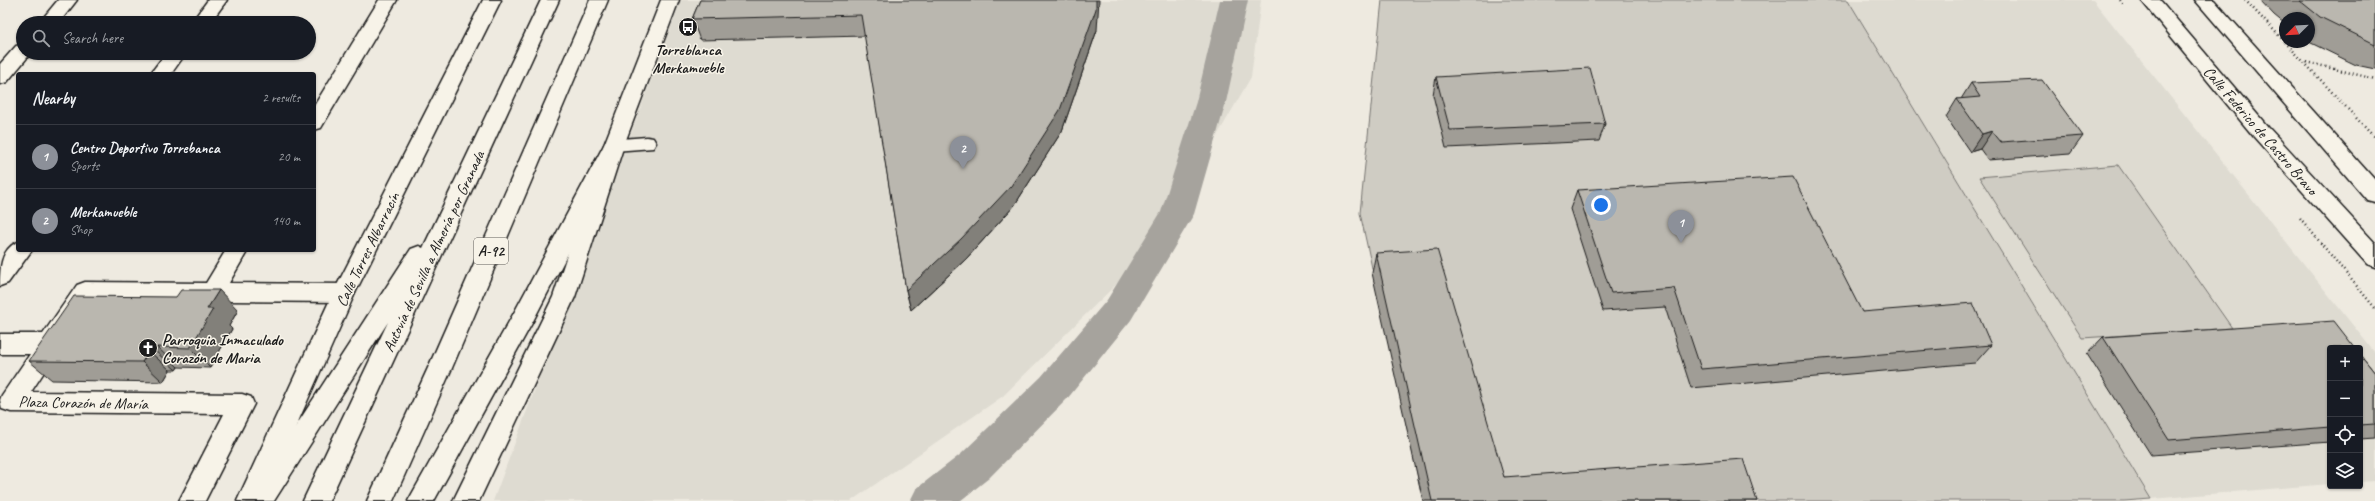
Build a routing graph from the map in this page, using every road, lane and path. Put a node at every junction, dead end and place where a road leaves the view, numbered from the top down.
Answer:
1 (68, 0) edge
2 (218, 0) edge
3 (388, 0) edge
4 (492, 0) edge
5 (550, 0) edge
6 (599, 0) edge
7 (670, 0) edge
8 (2150, 0) edge
9 (2204, 0) edge
10 (2245, 0) edge
11 (54, 16) edge
12 (205, 16) edge
13 (2279, 36) edge
14 (2291, 48) edge
15 (16, 59) edge
16 (171, 60) edge
17 (2304, 62) junction
18 (162, 72) edge
19 (0, 77) edge
20 (2375, 79) edge
21 (316, 120) edge
22 (2375, 138) edge
23 (647, 144) dead end
24 (614, 145) junction
25 (465, 183) junction
26 (2375, 194) edge
27 (19, 252) edge
28 (237, 252) edge
29 (2375, 258) edge
30 (0, 277) edge
31 (212, 292) junction
32 (344, 293) junction
33 (0, 344) edge
34 (49, 344) junction
35 (192, 501) edge
36 (250, 501) edge
37 (260, 501) edge
38 (316, 501) edge
39 (380, 501) edge
40 (421, 501) edge
41 (466, 501) edge

1 - 11 main road
2 - 12 main road
3 - 21 main road
4 - 32 main road, Calle Torres Albarracín
5 - 25 main road, Autovía de Sevilla a Almería por Granada
6 - 39 main road, A-92
7 - 24 main road
8 - 29 main road, Calle Federico de Castro Bravo
9 - 26 main road
10 - 13 path
14 - 17 path
15 - 19 main road
16 - 18 main road
17 - 20 path
17 - 22 path
23 - 24 lane
24 - 40 main road
24 - 41 main road
25 - 37 main road
25 - 38 main road, Autovía de Sevilla a Almería por Granada
27 - 30 main road
28 - 31 main road
31 - 32 main road, Plaza Corazón de María
31 - 34 main road, Plaza Corazón de María
32 - 36 main road, Calle Torres Albarracín
33 - 34 main road
34 - 35 main road, Plaza Corazón de María

